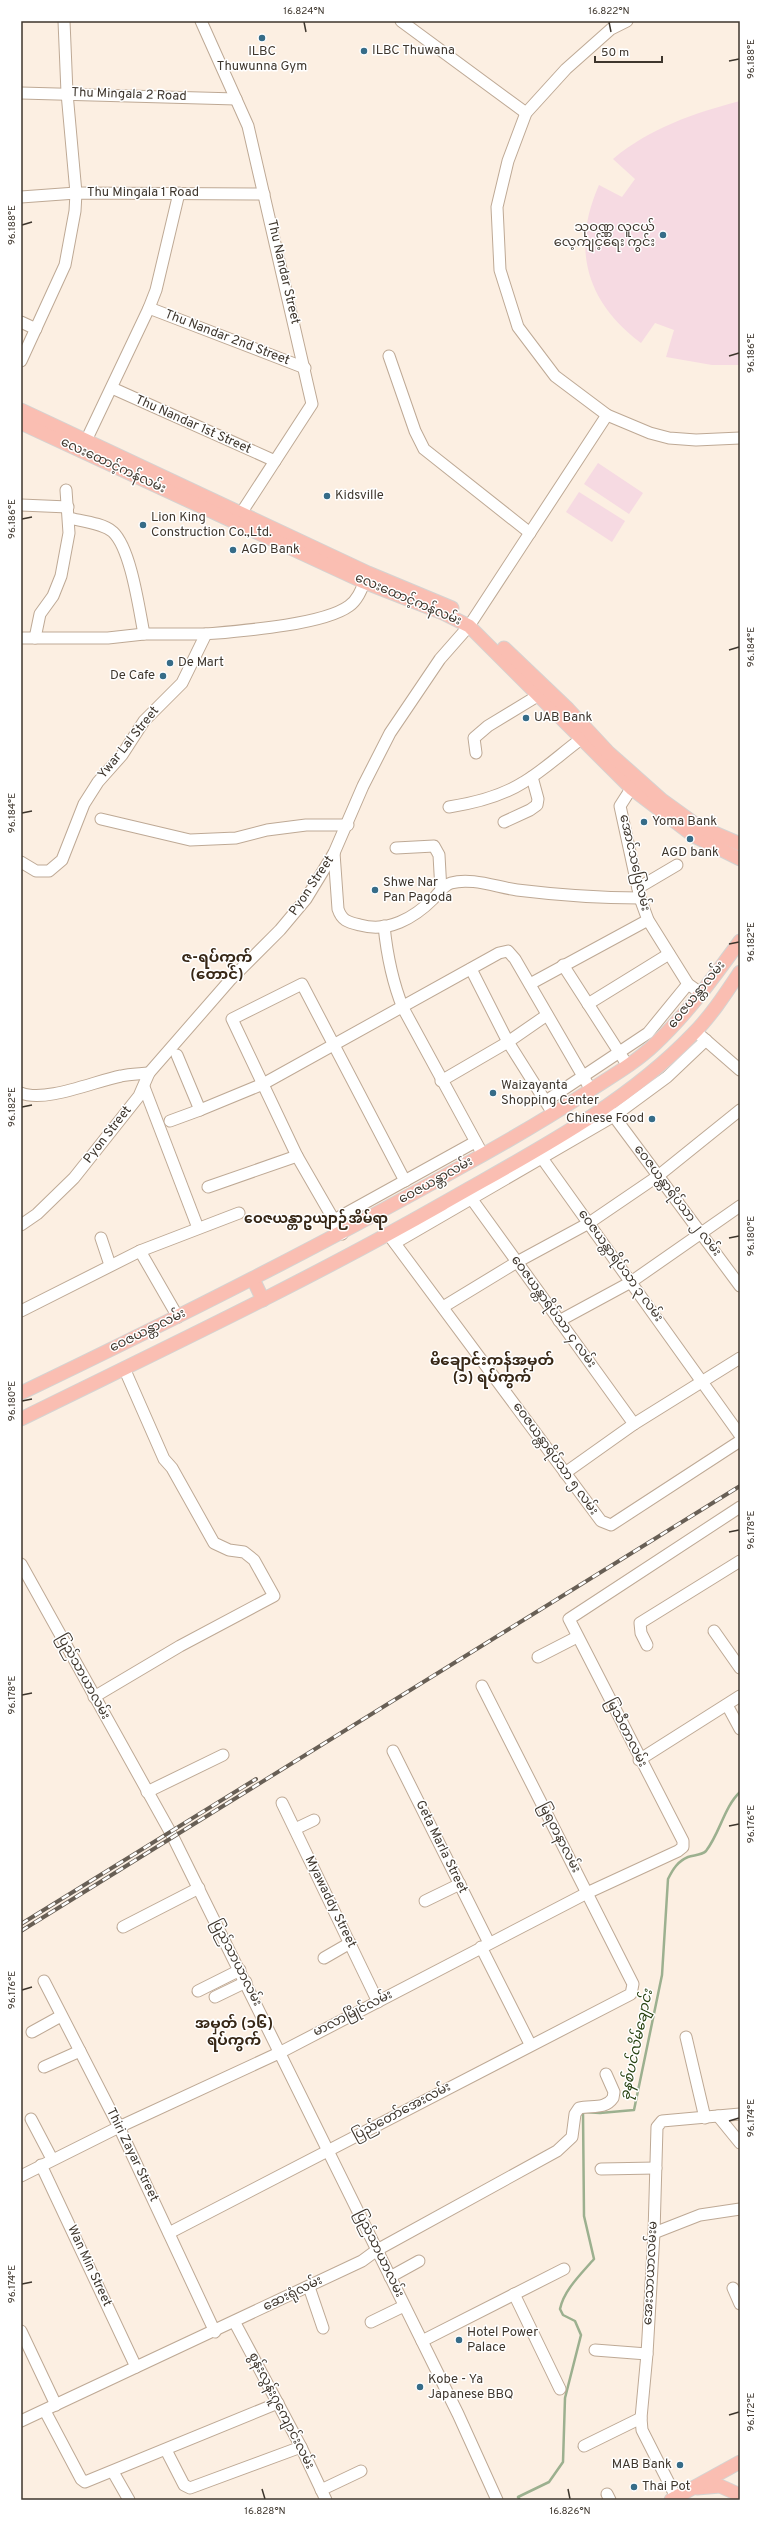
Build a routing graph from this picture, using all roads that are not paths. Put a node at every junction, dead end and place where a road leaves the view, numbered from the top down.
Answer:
1 (64, 21) edge
2 (201, 21) edge
3 (401, 21) edge
4 (627, 21) edge
5 (21, 93) edge
6 (67, 93) junction
7 (236, 99) junction
8 (526, 113) junction
9 (76, 193) junction
10 (180, 193) junction
11 (264, 194) junction
12 (21, 197) edge
13 (149, 308) junction
14 (21, 322) edge
15 (36, 329) junction
16 (389, 356) dead end
17 (21, 361) edge
18 (305, 368) junction
19 (112, 388) junction
20 (21, 410) edge
21 (608, 415) junction
22 (21, 422) edge
23 (740, 438) edge
24 (84, 445) junction
25 (275, 461) junction
26 (66, 490) dead end
27 (21, 505) edge
28 (68, 513) junction
29 (238, 518) junction
30 (530, 533) junction
31 (366, 577) junction
32 (472, 623) junction
33 (144, 634) junction
34 (206, 634) junction
35 (21, 638) edge
36 (35, 638) junction
37 (501, 651) junction
38 (539, 696) junction
39 (564, 713) junction
40 (581, 739) junction
41 (476, 753) dead end
42 (532, 777) junction
43 (634, 784) junction
44 (449, 807) dead end
45 (101, 819) dead end
46 (504, 822) dead end
47 (348, 825) junction
48 (740, 844) edge
49 (396, 848) dead end
50 (334, 853) junction
51 (740, 859) edge
52 (21, 862) edge
53 (677, 864) dead end
54 (441, 891) junction
55 (639, 893) junction
56 (648, 920) junction
57 (384, 926) junction
58 (740, 941) edge
59 (668, 954) junction
60 (563, 965) junction
61 (471, 969) junction
62 (740, 972) edge
63 (530, 984) junction
64 (688, 984) junction
65 (702, 994) junction
66 (588, 1004) junction
67 (403, 1008) junction
68 (548, 1015) junction
69 (695, 1032) junction
70 (706, 1040) junction
71 (508, 1042) junction
72 (333, 1046) junction
73 (618, 1052) junction
74 (177, 1055) dead end
75 (625, 1068) junction
76 (740, 1070) edge
77 (149, 1072) junction
78 (583, 1075) junction
79 (441, 1081) junction
80 (263, 1084) junction
81 (144, 1087) junction
82 (633, 1087) junction
83 (591, 1090) junction
84 (21, 1093) edge
85 (546, 1101) junction
86 (200, 1110) junction
87 (740, 1110) edge
88 (610, 1111) junction
89 (553, 1115) junction
90 (170, 1121) dead end
91 (475, 1142) junction
92 (539, 1154) junction
93 (482, 1155) junction
94 (297, 1156) junction
95 (658, 1176) junction
96 (405, 1181) junction
97 (208, 1187) dead end
98 (468, 1195) junction
99 (740, 1206) edge
100 (240, 1213) dead end
101 (334, 1220) junction
102 (589, 1223) junction
103 (21, 1225) edge
104 (198, 1228) junction
105 (701, 1231) junction
106 (342, 1234) junction
107 (101, 1238) dead end
108 (391, 1239) junction
109 (140, 1251) junction
110 (517, 1262) junction
111 (110, 1265) junction
112 (253, 1279) junction
113 (631, 1282) junction
114 (740, 1286) edge
115 (264, 1300) junction
116 (443, 1307) junction
117 (21, 1311) edge
118 (178, 1317) junction
119 (559, 1321) junction
120 (740, 1358) edge
121 (124, 1368) junction
122 (703, 1383) junction
123 (21, 1393) edge
124 (21, 1419) edge
125 (634, 1424) junction
126 (740, 1435) edge
127 (740, 1441) edge
128 (565, 1473) junction
129 (740, 1507) edge
130 (740, 1561) edge
131 (21, 1564) edge
132 (714, 1631) dead end
133 (577, 1637) junction
134 (647, 1644) dead end
135 (538, 1657) dead end
136 (740, 1668) edge
137 (482, 1686) dead end
138 (740, 1696) edge
139 (94, 1697) junction
140 (727, 1705) junction
141 (740, 1729) edge
142 (393, 1750) dead end
143 (223, 1755) dead end
144 (639, 1760) junction
145 (148, 1792) junction
146 (282, 1803) dead end
147 (314, 1820) dead end
148 (295, 1829) junction
149 (682, 1847) joint
150 (460, 1884) junction
151 (198, 1888) junction
152 (587, 1893) junction
153 (425, 1900) dead end
154 (123, 1927) dead end
155 (350, 1943) junction
156 (485, 1945) junction
157 (324, 1958) dead end
158 (240, 1970) junction
159 (44, 1981) dead end
160 (246, 1982) junction
161 (634, 1990) joint
162 (198, 1991) dead end
163 (215, 1997) dead end
164 (378, 2002) junction
165 (61, 2016) junction
166 (32, 2032) dead end
167 (686, 2037) dead end
168 (530, 2044) junction
169 (80, 2051) junction
170 (281, 2052) junction
171 (44, 2067) dead end
172 (606, 2074) dead end
173 (740, 2114) edge
174 (718, 2116) junction
175 (705, 2118) junction
176 (31, 2119) dead end
177 (118, 2127) junction
178 (740, 2143) edge
179 (328, 2151) junction
180 (52, 2159) junction
181 (42, 2165) junction
182 (656, 2168) junction
183 (601, 2169) dead end
184 (21, 2176) edge
185 (740, 2209) edge
186 (169, 2233) junction
187 (654, 2233) junction
188 (377, 2250) junction
189 (419, 2261) dead end
190 (564, 2269) dead end
191 (390, 2277) junction
192 (309, 2287) junction
193 (733, 2288) dead end
194 (514, 2294) junction
195 (740, 2304) edge
196 (404, 2306) junction
197 (235, 2322) junction
198 (371, 2322) dead end
199 (324, 2328) dead end
200 (21, 2331) edge
201 (215, 2332) junction
202 (422, 2341) junction
203 (595, 2350) dead end
204 (647, 2354) junction
205 (136, 2367) junction
206 (560, 2388) dead end
207 (278, 2403) junction
208 (56, 2405) junction
209 (45, 2411) junction
210 (641, 2418) junction
211 (21, 2421) edge
212 (301, 2446) junction
213 (584, 2446) dead end
214 (166, 2450) junction
215 (740, 2462) edge
216 (361, 2471) dead end
217 (113, 2472) junction
218 (692, 2488) junction
219 (324, 2495) edge
220 (740, 2495) edge
221 (674, 2499) edge
222 (129, 2500) edge
223 (497, 2500) edge

1 - 6 street
2 - 7 street, Thu Nandar Street
3 - 8 street
4 - 8 street
5 - 6 street, Thu Mingala 2 Road
6 - 7 street, Thu Mingala 2 Road
6 - 9 street
7 - 11 street, Thu Nandar Street
8 - 21 street
9 - 10 street, Thu Mingala 1 Road
9 - 12 street, Thu Mingala 1 Road
9 - 15 street
10 - 11 street, Thu Mingala 1 Road
10 - 13 street
11 - 18 street, Thu Nandar Street
13 - 18 street, Thu Nandar 2nd Street
13 - 19 street
14 - 15 street
15 - 17 street
16 - 30 street
18 - 25 street, Thu Nandar Street
19 - 24 street
19 - 25 street, Thu Nandar 1st Street
20 - 24 main road, လေးထောင့်ကန်လမ်း
21 - 23 street
21 - 30 street, Pyon Street
22 - 24 main road, လေးထောင့်ကန်လမ်း
24 - 29 main road, လေးထောင့်ကန်လမ်း
25 - 29 street, Thu Nandar Street
26 - 28 street
27 - 28 street
28 - 33 street
28 - 36 street
29 - 31 main road, လေးထောင့်ကန်လမ်း
30 - 32 street, Pyon Street
31 - 32 main road, လေးထောင့်ကန်လမ်း
31 - 34 street
32 - 37 main road, လေးထောင့်ကန်လမ်း
32 - 47 street, Pyon Street
33 - 34 street
33 - 36 street
34 - 52 street, Ywar Lal Street
35 - 36 street
37 - 38 main road, လေးထောင့်ကန်လမ်း
37 - 39 main road, လေးထောင့်ကန်လမ်း
38 - 39 main road, လေးထောင့်ကန်လမ်း
38 - 41 street
39 - 40 main road, လေးထောင့်ကန်လမ်း
39 - 43 main road, လေးထောင့်ကန်လမ်း
40 - 42 street
40 - 43 main road, လေးထောင့်ကန်လမ်း
42 - 44 street
42 - 46 street
43 - 48 main road, လေးထောင့်ကန်လမ်း
43 - 51 main road, လေးထောင့်ကန်လမ်း
43 - 55 street, အောင်သပြေလမ်း
45 - 47 street
47 - 50 street, Pyon Street
49 - 54 street
50 - 57 street
50 - 77 street, Pyon Street
53 - 55 street
54 - 55 street
54 - 57 street
55 - 56 street, အောင်သပြေလမ်း
56 - 59 street, အောင်သပြေလမ်း
56 - 60 street
57 - 67 street
58 - 65 main road, ဝေဇယန္တာလမ်း
59 - 64 street, အောင်သပြေလမ်း
59 - 66 street
60 - 63 street
60 - 66 street
61 - 63 street
61 - 67 street
61 - 71 street
62 - 69 main road, ဝေဇယန္တာလမ်း
63 - 68 street
64 - 65 street, အောင်သပြေလမ်း
64 - 73 street
65 - 75 main road, ဝေဇယန္တာလမ်း
66 - 73 street
67 - 72 street
67 - 79 street
68 - 71 street
68 - 78 street
69 - 70 street
69 - 82 main road, ဝေဇယန္တာလမ်း
70 - 76 street
70 - 88 street
71 - 79 street
71 - 85 street
72 - 80 street
72 - 80 street
72 - 96 street
73 - 75 street
73 - 78 street
74 - 86 street
75 - 82 main road
75 - 83 main road, ဝေဇယန္တာလမ်း
77 - 81 street, Pyon Street
77 - 84 street
78 - 83 street
78 - 85 street
79 - 91 street
80 - 86 street
80 - 94 street
81 - 103 street, Pyon Street
81 - 104 street
82 - 88 main road, ဝေဇယန္တာလမ်း
83 - 89 main road, ဝေဇယန္တာလမ်း
85 - 89 street
86 - 90 street
87 - 95 street
88 - 92 main road, ဝေဇယန္တာလမ်း
88 - 95 street, ဝေဇယန္တာရိပ်သာ ၂ လမ်း
89 - 93 main road, ဝေဇယန္တာလမ်း
91 - 93 street
91 - 96 street
92 - 98 main road, ဝေဇယန္တာလမ်း
92 - 102 street, ဝေဇယန္တာရိပ်သာ ၃ လမ်း
93 - 106 main road, ဝေဇယန္တာလမ်း
94 - 97 street
94 - 101 street
95 - 102 street
95 - 105 street, ဝေဇယန္တာရိပ်သာ ၂ လမ်း
96 - 101 street
98 - 108 main road, ဝေဇယန္တာလမ်း
98 - 110 street, ဝေဇယန္တာရိပ်သာ ၄ လမ်း
99 - 105 street
100 - 104 street
101 - 106 street
102 - 110 street
102 - 113 street, ဝေဇယန္တာရိပ်သာ ၃ လမ်း
104 - 109 street
105 - 113 street
105 - 114 street, ဝေဇယန္တာရိပ်သာ ၂ လမ်း
106 - 112 main road, ဝေဇယန္တာလမ်း
107 - 111 street
108 - 115 main road, ဝေဇယန္တာလမ်း
108 - 116 street, ဝေဇယန္တာရိပ်သာ ၅ လမ်း
109 - 111 street
109 - 118 street
110 - 116 street
110 - 119 street, ဝေဇယန္တာရိပ်သာ ၄ လမ်း
111 - 117 street
112 - 115 main road
112 - 118 main road, ဝေဇယန္တာလမ်း
113 - 119 street
113 - 122 street, ဝေဇယန္တာရိပ်သာ ၃ လမ်း
115 - 121 main road, ဝေဇယန္တာလမ်း
116 - 128 street, ဝေဇယန္တာရိပ်သာ ၅ လမ်း
118 - 123 main road, ဝေဇယန္တာလမ်း
119 - 125 street, ဝေဇယန္တာရိပ်သာ ၄ လမ်း
120 - 122 street
121 - 124 main road, ဝေဇယန္တာလမ်း
121 - 139 street
122 - 125 street
122 - 126 street, ဝေဇယန္တာရိပ်သာ ၃ လမ်း
125 - 128 street
127 - 128 street, ဝေဇယန္တာရိပ်သာ ၅ လမ်း
129 - 133 street, မြသီတာလမ်း
130 - 134 street
131 - 139 street, ပြည်သာယာလမ်း
132 - 136 street
133 - 135 street
133 - 144 street, မြသီတာလမ်း
137 - 152 street, မြရတနာလမ်း
138 - 140 street
139 - 145 street, ပြည်သာယာလမ်း
140 - 141 street
140 - 144 street
142 - 150 street, Geta Marla Street
143 - 145 street
144 - 149 street, မြသီတာလမ်း
145 - 151 street, ပြည်သာယာလမ်း
146 - 148 street, Myawaddy Street
147 - 148 street
148 - 155 street, Myawaddy Street
149 - 152 street, မာလာမြိုင်လမ်း
150 - 153 street
150 - 156 street, Geta Marla Street
151 - 154 street
151 - 158 street, ပြည်သာယာလမ်း
152 - 156 street, မာလာမြိုင်လမ်း
152 - 161 street, မြရတနာလမ်း
155 - 157 street
155 - 164 street, Myawaddy Street
156 - 164 street, မာလာမြိုင်လမ်း
156 - 168 street, Geta Marla Street
158 - 160 street, ပြည်သာယာလမ်း
158 - 162 street
159 - 165 street, Thiri Zayar Street
160 - 163 street
160 - 170 street, ပြည်သာယာလမ်း
161 - 168 street, ပြည်တော်အေးလမ်း
164 - 170 street, မာလာမြိုင်လမ်း
165 - 166 street
165 - 169 street, Thiri Zayar Street
167 - 175 street
168 - 179 street, ပြည်တော်အေးလမ်း
169 - 171 street
169 - 177 street, Thiri Zayar Street
170 - 177 street, မာလာမြိုင်လမ်း
170 - 179 street, ပြည်သာယာလမ်း
172 - 188 street, ဆေးရုံလမ်း
173 - 174 street, အေးသာယာလမ်းမ
174 - 175 street, အေးသာယာလမ်းမ
174 - 178 street
175 - 182 street, အေးသာယာလမ်းမ
176 - 180 street
177 - 180 street, မာလာမြိုင်လမ်း
177 - 186 street, Thiri Zayar Street
179 - 186 street, ပြည်တော်အေးလမ်း
179 - 188 street, ပြည်သာယာလမ်း
180 - 181 street, မာလာမြိုင်လမ်း
181 - 184 street, မာလာမြိုင်လမ်း
181 - 205 street, Wan Min Street
182 - 183 street
182 - 187 street, အေးသာယာလမ်းမ
185 - 187 street
186 - 201 street, Thiri Zayar Street
187 - 204 street, အေးသာယာလမ်းမ
188 - 191 street, ပြည်သာယာလမ်း
188 - 192 street, ဆေးရုံလမ်း
189 - 191 street
190 - 194 street
191 - 196 street, ပြည်သာယာလမ်း
192 - 197 street, ဆေးရုံလမ်း
192 - 199 street
193 - 195 street
194 - 202 street
194 - 206 street
196 - 198 street
196 - 202 street, ပြည်သာယာလမ်း
197 - 201 street, ဆေးရုံလမ်း
197 - 207 street, စွန်းလွန်းဂူကျောင်းလမ်း
200 - 208 street
201 - 205 street, ဆေးရုံလမ်း
202 - 223 street, ပြည်သာယာလမ်း
203 - 204 street
204 - 210 street, အေးသာယာလမ်းမ
205 - 208 street, ဆေးရုံလမ်း
207 - 212 street, စွန်းလွန်းဂူကျောင်းလမ်း
207 - 214 street
208 - 209 street, ဆေးရုံလမ်း
209 - 211 street, ဆေးရုံလမ်း
209 - 217 street
210 - 213 street
210 - 221 street, အေးသာယာလမ်းမ
212 - 214 street
212 - 219 street, စွန်းလွန်းဂူကျောင်းလမ်း
214 - 217 street
215 - 218 main road
216 - 219 street
217 - 222 street
218 - 220 main road
218 - 221 main road

